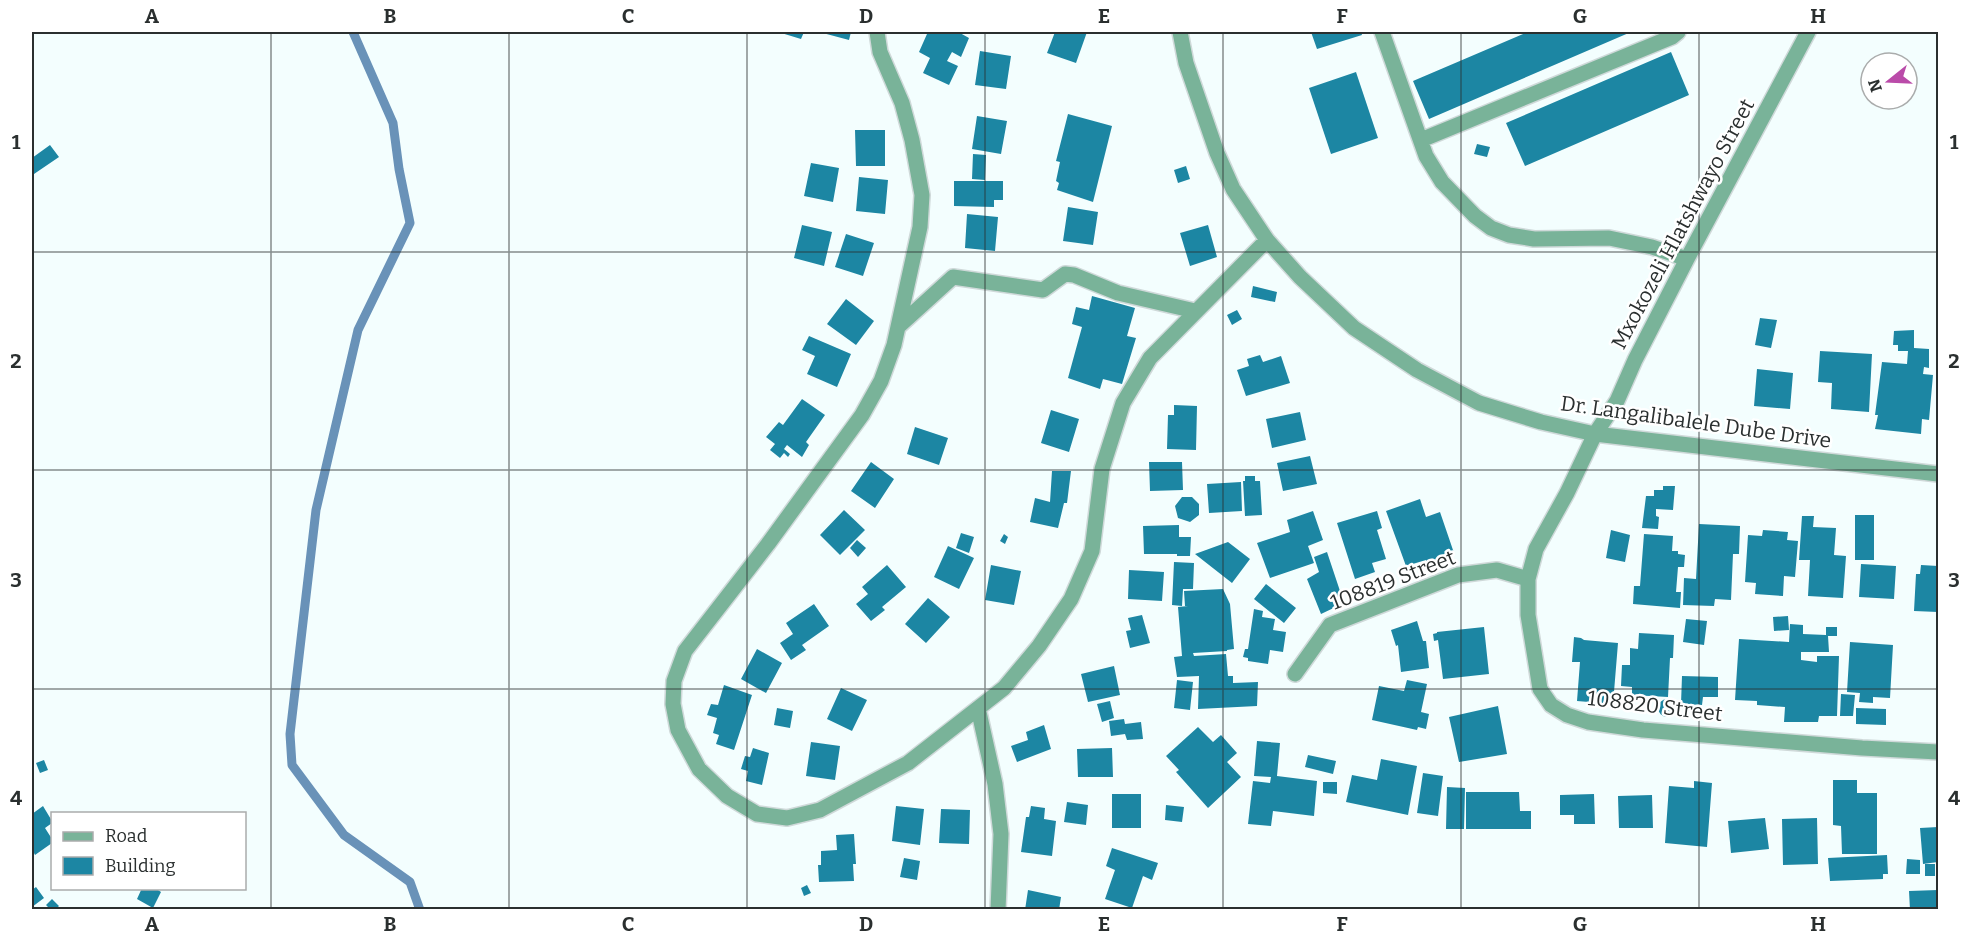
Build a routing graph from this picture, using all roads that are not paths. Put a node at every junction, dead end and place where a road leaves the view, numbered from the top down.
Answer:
1 (876, 32) edge
2 (1179, 32) edge
3 (1382, 32) edge
4 (1678, 32) edge
5 (1808, 32) edge
6 (1421, 140) junction
7 (1267, 240) junction
8 (1687, 259) junction
9 (1195, 311) junction
10 (899, 326) junction
11 (1595, 434) junction
12 (1938, 474) edge
13 (1528, 579) junction
14 (1295, 674) dead end
15 (978, 708) junction
16 (1938, 752) edge
17 (998, 909) edge

1 - 10 street
2 - 7 street, Dr. Langalibalele Dube Drive
3 - 6 street
4 - 6 street
5 - 8 street, Mxokozeli Hlatshwayo Street
6 - 8 street
7 - 9 street
7 - 11 street, Dr. Langalibalele Dube Drive
8 - 11 street, Mxokozeli Hlatshwayo Street
9 - 10 street
9 - 15 street
10 - 15 street
11 - 12 street, Dr. Langalibalele Dube Drive
11 - 13 street, 108820 Street
13 - 14 street, 108819 Street
13 - 16 street, 108820 Street
15 - 17 street

